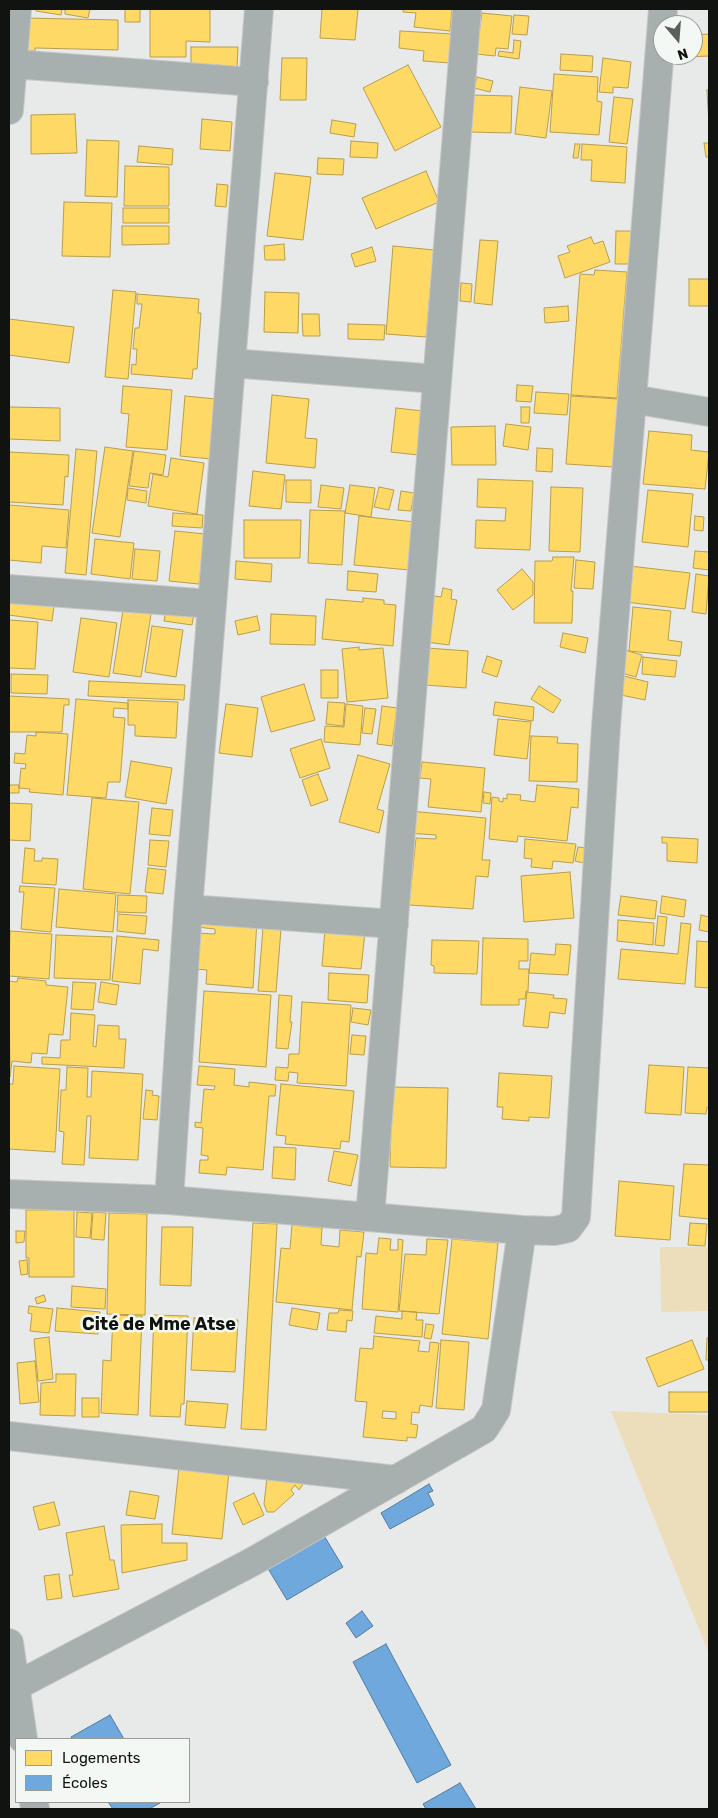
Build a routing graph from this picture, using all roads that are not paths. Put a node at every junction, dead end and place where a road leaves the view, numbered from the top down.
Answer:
1 (17, 9) edge
2 (259, 9) edge
3 (467, 9) edge
4 (664, 9) edge
5 (13, 64) junction
6 (254, 82) junction
7 (9, 110) edge
8 (231, 363) junction
9 (437, 378) junction
10 (632, 399) junction
11 (709, 412) edge
12 (9, 589) edge
13 (212, 604) junction
14 (188, 909) junction
15 (394, 924) junction
16 (9, 1194) edge
17 (168, 1200) junction
18 (370, 1217) junction
19 (522, 1230) junction
20 (9, 1436) edge
21 (396, 1480) junction
22 (9, 1643) edge
23 (14, 1687) junction
24 (23, 1738) edge

1 - 5 street
2 - 6 street
3 - 9 street
4 - 10 street
5 - 6 street
5 - 7 street
6 - 8 street
8 - 9 street
8 - 13 street
9 - 15 street
10 - 11 street
10 - 19 street
12 - 13 street
13 - 14 street
14 - 15 street
14 - 17 street
15 - 18 street
16 - 17 street
17 - 18 street
18 - 19 street
19 - 21 street
20 - 21 street
21 - 23 street
22 - 23 street
23 - 24 street

